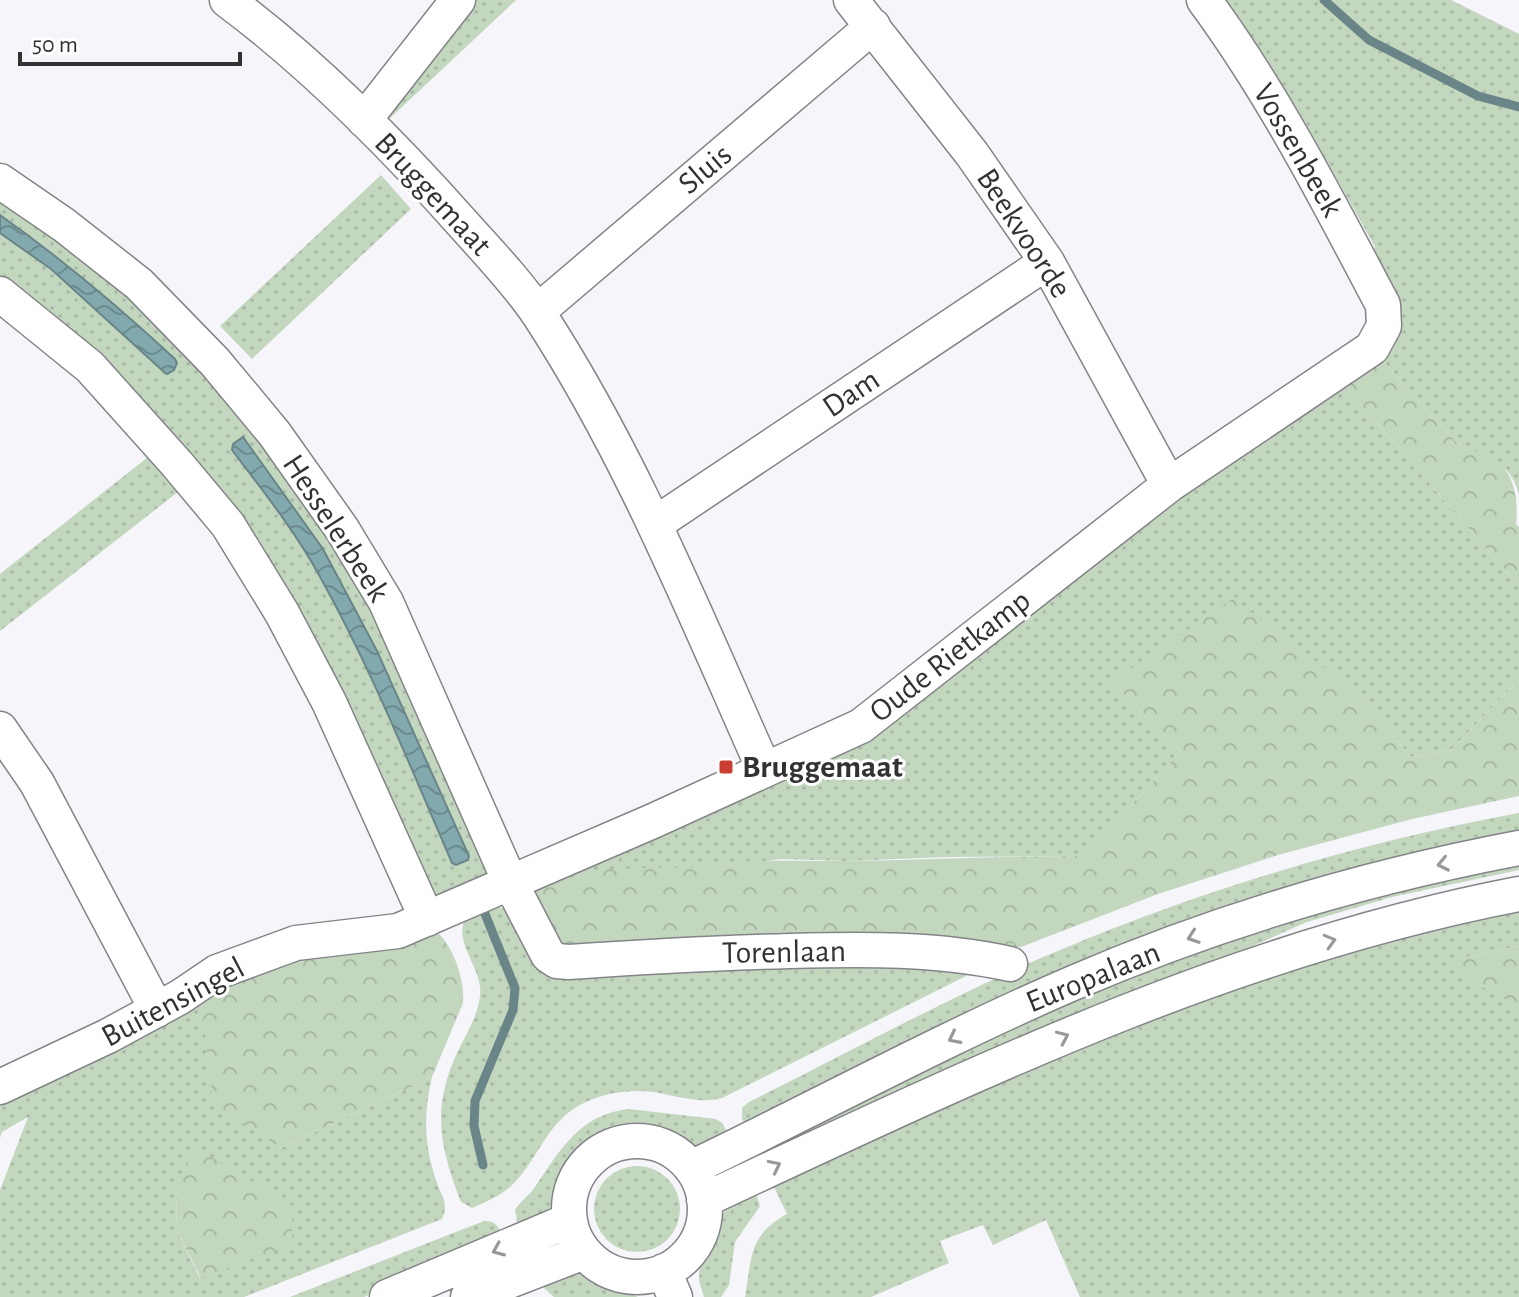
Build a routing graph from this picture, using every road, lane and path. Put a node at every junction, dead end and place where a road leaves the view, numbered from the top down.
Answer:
1 (227, 0) edge
2 (458, 0) edge
3 (851, 0) edge
4 (1204, 0) edge
5 (873, 26) junction
6 (364, 120) junction
7 (0, 181) edge
8 (1047, 262) junction
9 (0, 294) edge
10 (1383, 305) joint
11 (537, 312) junction
12 (1169, 485) junction
13 (655, 524) junction
14 (2, 737) edge
15 (764, 769) junction
16 (1519, 848) edge
17 (510, 882) junction
18 (1519, 894) edge
19 (436, 916) junction
20 (557, 961) joint
21 (1010, 964) dead end
22 (157, 1010) junction
23 (0, 1087) edge
24 (691, 1168) junction
25 (704, 1200) junction
26 (570, 1220) junction
27 (584, 1252) junction
28 (670, 1284) edge
29 (387, 1297) edge
30 (468, 1297) edge

1 - 6 street, Bruggemaat
2 - 6 street
3 - 5 street, Beekvoorde
4 - 10 street, Vossenbeek
5 - 8 street, Beekvoorde
5 - 11 street, Sluis
6 - 11 street, Bruggemaat
7 - 17 street, Hesselerbeek
8 - 12 street, Beekvoorde
8 - 13 street, Dam
9 - 19 street
10 - 12 street, Oude Rietkamp
11 - 13 street, Bruggemaat
12 - 15 street, Oude Rietkamp
13 - 15 street, Bruggemaat
14 - 22 street
15 - 17 street, Oude Rietkamp
16 -> 24 street, Europalaan
17 - 19 street, Oude Rietkamp
17 - 20 street, Hesselerbeek
25 -> 18 street, Europalaan
19 - 22 street, Buitensingel
20 - 21 street, Torenlaan
22 - 23 street, Buitensingel
24 - 25 street
24 - 26 street
25 - 28 street
26 - 27 street
26 -> 29 street
27 - 28 street
27 - 30 street

